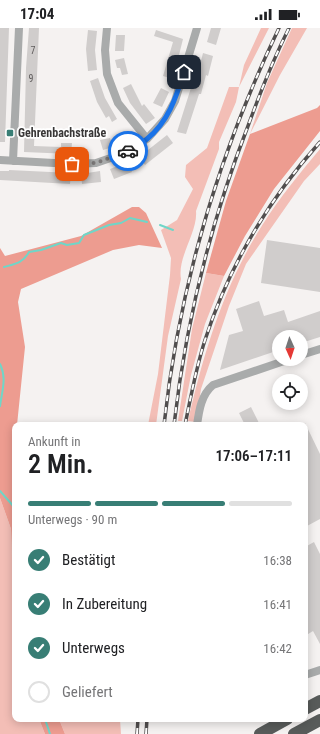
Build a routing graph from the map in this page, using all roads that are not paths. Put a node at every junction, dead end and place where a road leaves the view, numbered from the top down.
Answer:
1 (19, 28) edge
2 (107, 28) edge
3 (197, 28) edge
4 (147, 139) junction
5 (0, 160) edge
6 (13, 161) junction
7 (320, 349) edge
8 (308, 353) edge
9 (272, 365) edge
10 (198, 422) edge
11 (320, 670) edge
12 (308, 674) edge
13 (320, 701) edge
14 (308, 707) edge
15 (320, 720) edge
16 (282, 722) edge
17 (260, 734) edge
18 (294, 734) edge

1 - 6 street
2 - 4 street
3 - 4 street
4 - 6 street
5 - 6 street
7 - 8 street
9 - 10 street
11 - 12 street
13 - 14 highway
15 - 18 highway
16 - 17 highway

